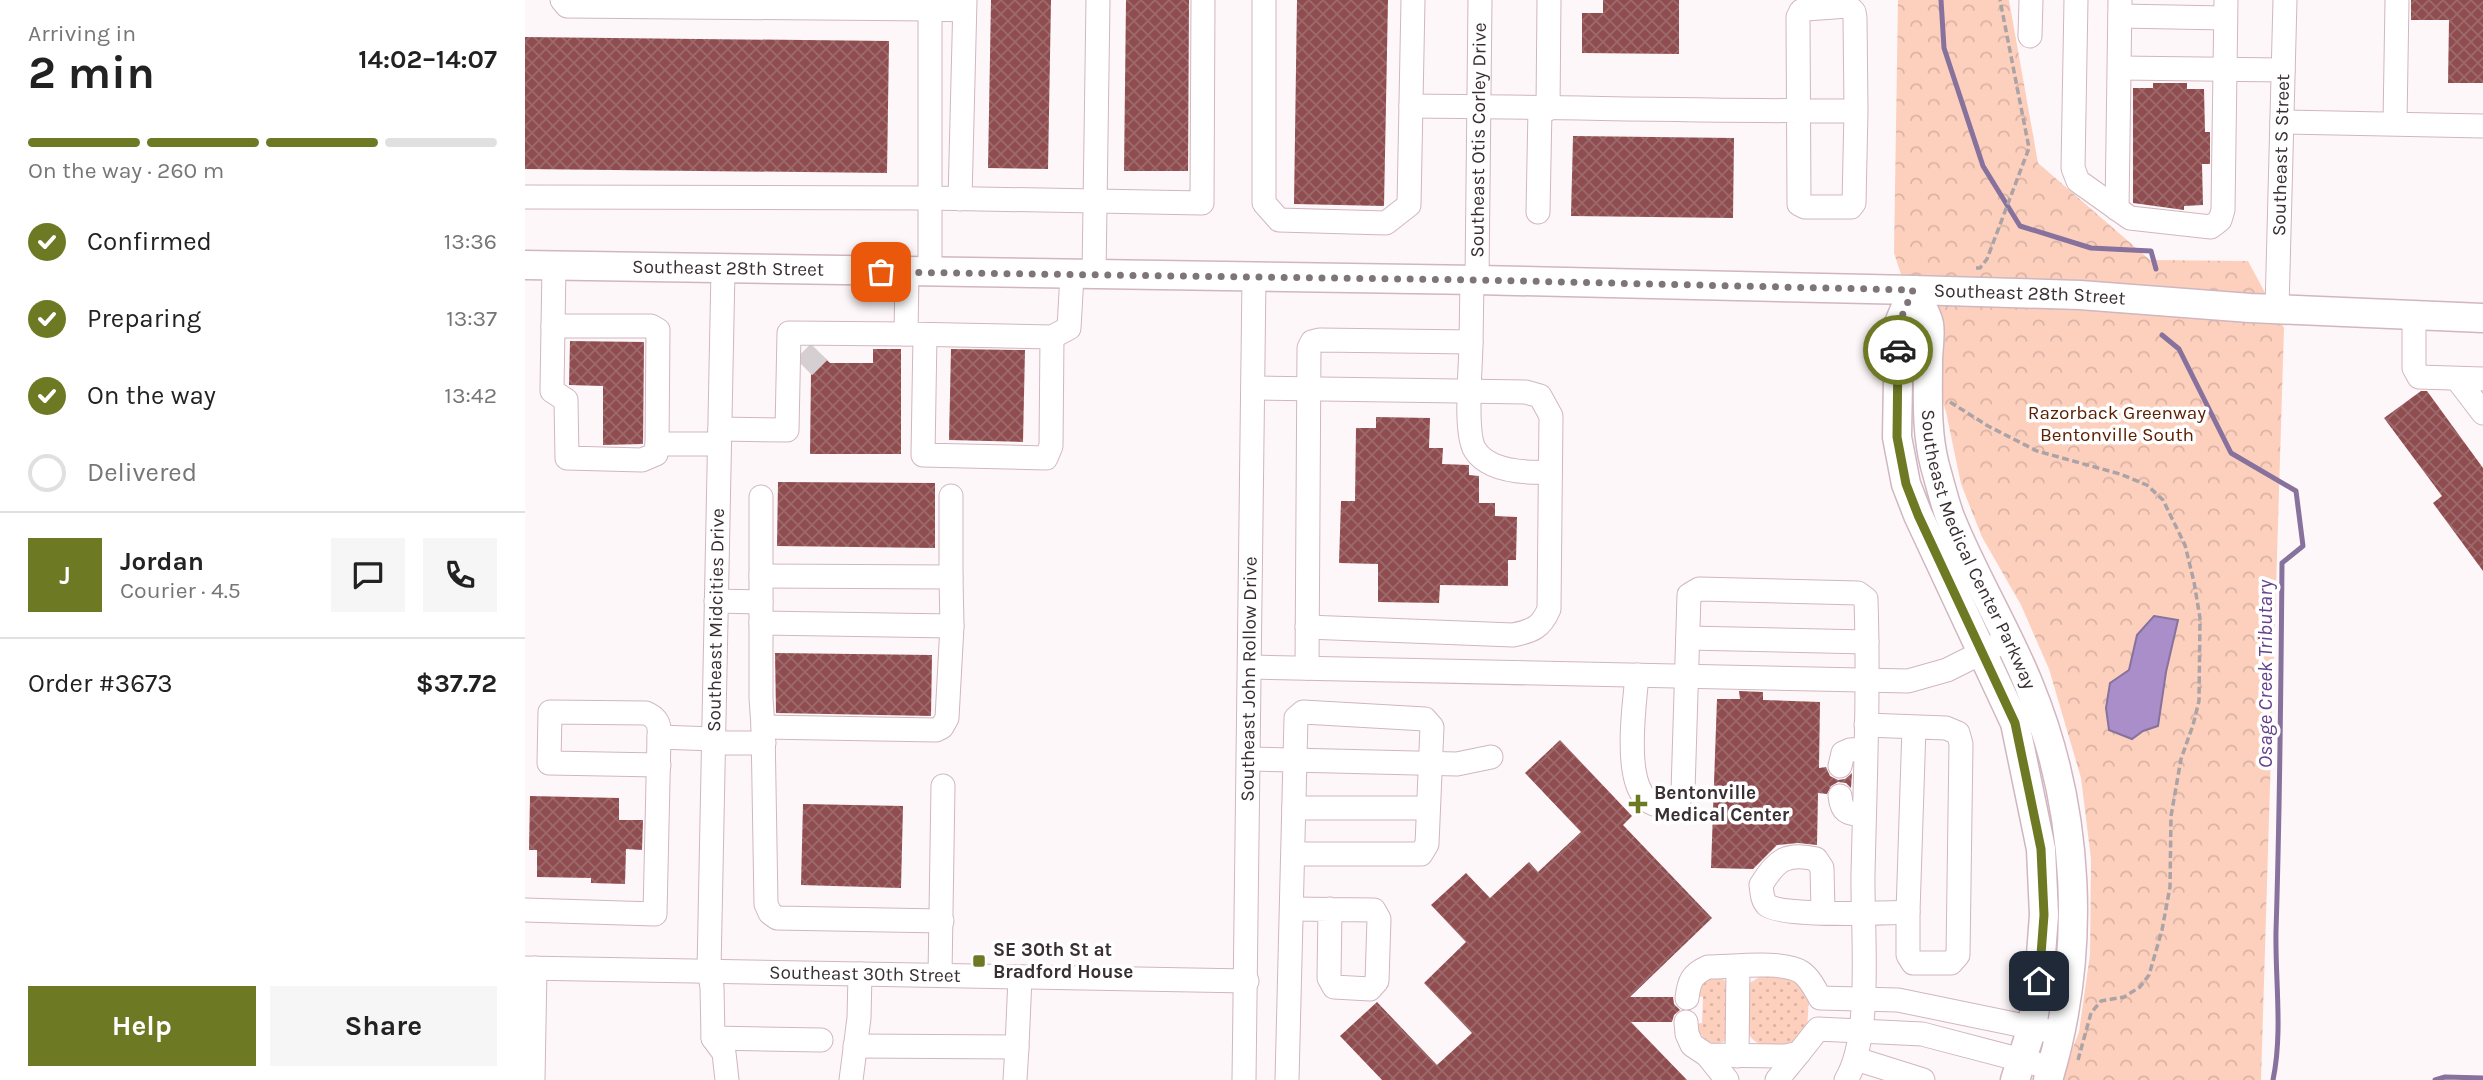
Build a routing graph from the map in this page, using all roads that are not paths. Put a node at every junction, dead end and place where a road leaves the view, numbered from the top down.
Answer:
1 (562, 0) edge
2 (1098, 0) edge
3 (1203, 0) edge
4 (1264, 0) edge
5 (1413, 0) edge
6 (1480, 0) edge
7 (1549, 0) edge
8 (2031, 0) edge
9 (2076, 0) edge
10 (2285, 0) edge
11 (2397, 0) edge
12 (930, 5) edge
13 (965, 5) edge
14 (2120, 8) edge
15 (2226, 9) edge
16 (2030, 36) dead end
17 (2120, 68) junction
18 (2224, 69) junction
19 (2283, 70) junction
20 (1411, 106) junction
21 (1478, 106) junction
22 (1544, 109) junction
23 (1799, 111) junction
24 (1856, 111) junction
25 (2283, 122) junction
26 (2395, 123) junction
27 (2483, 126) edge
28 (525, 197) edge
29 (929, 198) junction
30 (960, 199) junction
31 (1094, 201) junction
32 (2117, 209) junction
33 (1538, 212) dead end
34 (525, 265) edge
35 (554, 265) junction
36 (723, 269) junction
37 (918, 272) junction
38 (1083, 275) junction
39 (1254, 278) junction
40 (1474, 280) junction
41 (1913, 290) junction
42 (2277, 309) junction
43 (2414, 315) junction
44 (2483, 318) edge
45 (553, 326) junction
46 (837, 333) junction
47 (915, 334) junction
48 (1052, 337) junction
49 (1471, 342) junction
50 (804, 366) junction
51 (2457, 379) junction
52 (2483, 379) edge
53 (1253, 388) junction
54 (1308, 390) junction
55 (1470, 392) junction
56 (2483, 413) edge
57 (720, 436) junction
58 (657, 444) junction
59 (1550, 472) junction
60 (951, 496) dead end
61 (761, 497) dead end
62 (761, 576) junction
63 (951, 577) junction
64 (716, 601) junction
65 (761, 613) junction
66 (952, 626) junction
67 (1307, 627) junction
68 (1689, 638) junction
69 (2008, 639) junction
70 (1867, 642) junction
71 (1983, 654) junction
72 (1250, 667) junction
73 (1307, 668) junction
74 (1637, 675) junction
75 (1688, 675) junction
76 (1868, 681) junction
77 (1866, 725) junction
78 (1915, 727) junction
79 (764, 735) junction
80 (659, 737) junction
81 (714, 741) junction
82 (1865, 749) junction
83 (1491, 757) dead end
84 (1249, 759) junction
85 (1296, 760) junction
86 (1431, 763) junction
87 (659, 765) junction
88 (1840, 766) dead end
89 (943, 786) dead end
90 (1840, 796) dead end
91 (1294, 807) junction
92 (1428, 808) junction
93 (1864, 815) junction
94 (1293, 854) junction
95 (1292, 909) junction
96 (1330, 909) dead end
97 (525, 910) edge
98 (1823, 912) dead end
99 (1908, 912) junction
100 (1863, 914) junction
101 (942, 921) junction
102 (1738, 967) junction
103 (530, 968) edge
104 (709, 971) junction
105 (860, 974) junction
106 (940, 975) junction
107 (1020, 977) junction
108 (1247, 981) junction
109 (1687, 998) dead end
110 (1820, 998) junction
111 (1863, 999) junction
112 (1686, 1022) dead end
113 (2032, 1028) junction
114 (1818, 1029) junction
115 (1861, 1031) junction
116 (2060, 1033) junction
117 (529, 1035) edge
118 (713, 1038) junction
119 (821, 1040) dead end
120 (855, 1045) junction
121 (1017, 1047) junction
122 (1799, 1053) junction
123 (1707, 1055) junction
124 (1737, 1056) junction
125 (1856, 1059) junction
126 (2019, 1070) edge
127 (2059, 1071) edge
128 (1895, 1076) edge
129 (533, 1080) edge
130 (727, 1080) edge
131 (851, 1080) edge
132 (1015, 1080) edge
133 (1244, 1080) edge
134 (1287, 1080) edge
135 (1727, 1080) edge
136 (1777, 1080) edge
137 (1846, 1080) edge
138 (1923, 1080) edge

1 - 12 street
2 - 31 street
3 - 31 street
4 - 20 street
5 - 20 street
6 - 21 street, Southeast Otis Corley Drive
7 - 22 street
8 - 16 street
9 - 32 street
10 - 19 street, Southeast S Street
11 - 26 street
12 - 13 street
12 - 29 street
13 - 30 street
14 - 15 street
14 - 17 street
15 - 18 street
17 - 18 street
17 - 32 street
18 - 19 street
18 - 32 street
19 - 25 street, Southeast S Street
20 - 21 street
21 - 22 street
21 - 40 street, Southeast Otis Corley Drive
22 - 23 street
22 - 33 street
23 - 24 street
23 - 24 street
23 - 24 street
25 - 26 street
25 - 42 street, Southeast S Street
26 - 27 street
28 - 29 street
29 - 30 street
29 - 37 street
30 - 31 street
31 - 38 street
34 - 35 main road, Southeast 28th Street
35 - 36 main road, Southeast 28th Street
35 - 45 street
36 - 37 main road, Southeast 28th Street
36 - 57 street, Southeast Midcities Drive
37 - 38 main road, Southeast 28th Street
37 - 47 street
38 - 39 main road, Southeast 28th Street
38 - 48 street
39 - 40 main road, Southeast 28th Street
39 - 53 street, Southeast John Rollow Drive
40 - 41 main road, Southeast 28th Street
40 - 49 street, Southeast Otis Corley Drive
41 - 42 main road, Southeast 28th Street
41 - 69 main road, Southeast Medical Center Parkway
41 - 71 main road, Southeast Medical Center Parkway
42 - 43 main road, Southeast 28th Street
43 - 44 main road, Southeast 28th Street
43 - 51 street
45 - 58 street
45 - 58 street
46 - 47 street
46 - 50 street
46 - 50 street
47 - 48 street
47 - 48 street
49 - 54 street
49 - 55 street, Southeast Otis Corley Drive
50 - 57 street
51 - 52 street
51 - 56 street
53 - 54 street
53 - 72 street, Southeast John Rollow Drive
54 - 55 street
54 - 67 street
55 - 59 street
55 - 59 street
57 - 58 street
57 - 64 street, Southeast Midcities Drive
59 - 67 street
60 - 63 street
61 - 62 street
62 - 63 street
62 - 65 street
63 - 66 street
64 - 65 street
64 - 81 street, Southeast Midcities Drive
65 - 66 street
65 - 79 street
66 - 79 street
67 - 73 street
68 - 70 street
68 - 70 street
68 - 75 street
69 - 71 street
69 - 116 main road, Southeast Medical Center Parkway
70 - 76 street
71 - 76 street
71 - 113 main road, Southeast Medical Center Parkway
72 - 73 street
72 - 84 street, Southeast John Rollow Drive
73 - 74 street
74 - 75 street
74 - 75 street
75 - 76 street
76 - 77 street
77 - 78 street
77 - 82 street
78 - 99 street
78 - 99 street
79 - 81 street
79 - 101 street
80 - 81 street
80 - 87 street
80 - 87 street
81 - 104 street, Southeast Midcities Drive
82 - 88 street
82 - 93 street
83 - 86 street
84 - 85 street
84 - 108 street, Southeast John Rollow Drive
85 - 86 street
85 - 86 street
85 - 91 street
86 - 92 street
87 - 97 street
89 - 101 street
90 - 93 street
91 - 92 street
91 - 94 street
92 - 94 street
93 - 100 street
94 - 95 street
95 - 96 street
95 - 134 street
98 - 100 street
99 - 100 street
100 - 111 street
101 - 106 street
102 - 109 street
102 - 110 street
102 - 124 street
103 - 104 street, Southeast 30th Street
103 - 117 street
104 - 105 street, Southeast 30th Street
104 - 118 street, Southeast Midcities Drive
105 - 106 street, Southeast 30th Street
105 - 120 street
106 - 107 street, Southeast 30th Street
107 - 108 street, Southeast 30th Street
107 - 121 street
108 - 133 street, Southeast John Rollow Drive
110 - 111 street
110 - 114 street
111 - 113 street
111 - 115 street
112 - 123 street
113 - 116 street
113 - 126 main road, Southeast Medical Center Parkway
114 - 115 street
114 - 122 street
115 - 125 street
115 - 126 street
116 - 127 main road, Southeast Medical Center Parkway
117 - 129 street
118 - 119 street
118 - 130 street
120 - 121 street
120 - 131 street
121 - 132 street
122 - 124 street
122 - 136 street
123 - 124 street
123 - 135 street
125 - 128 street
125 - 137 street
126 - 127 street
128 - 138 street

